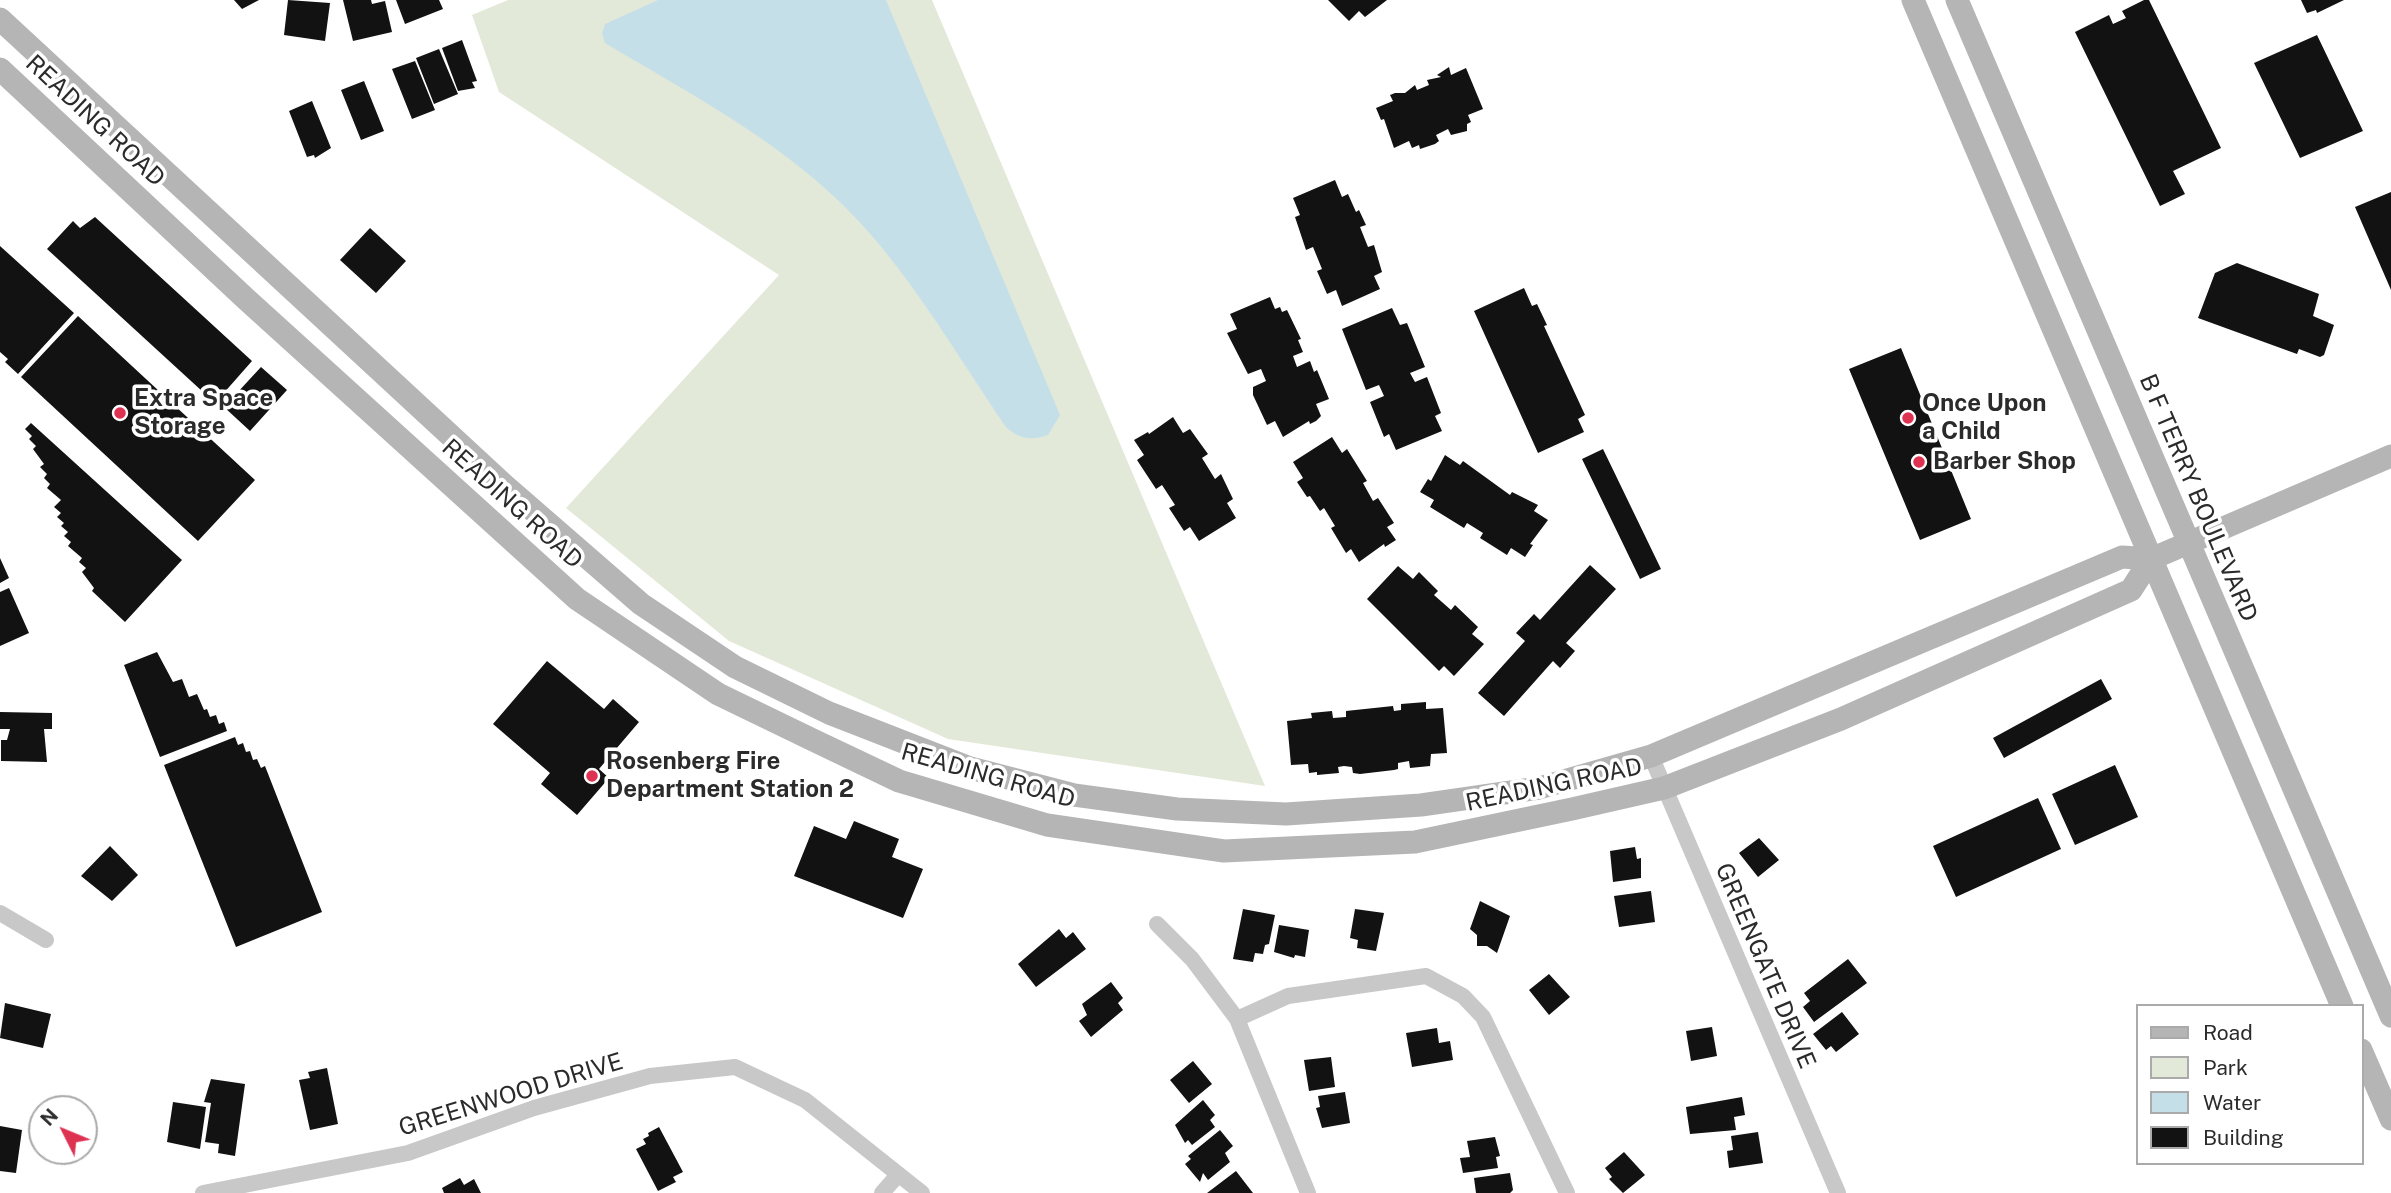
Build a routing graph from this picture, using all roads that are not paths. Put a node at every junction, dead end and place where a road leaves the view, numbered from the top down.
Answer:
1 (1913, 0) edge
2 (1957, 0) edge
3 (0, 19) edge
4 (0, 69) edge
5 (272, 270) junction
6 (246, 299) junction
7 (2391, 456) edge
8 (504, 485) junction
9 (481, 510) junction
10 (2189, 543) junction
11 (2151, 559) junction
12 (1651, 757) junction
13 (1664, 788) junction
14 (0, 913) edge
15 (1157, 924) dead end
16 (46, 940) dead end
17 (2341, 1004) edge
18 (2391, 1016) edge
19 (1237, 1018) junction
20 (2363, 1055) edge
21 (2391, 1119) edge
22 (897, 1176) junction
23 (203, 1193) edge
24 (881, 1193) edge
25 (922, 1193) edge
26 (1308, 1193) edge
27 (1567, 1193) edge
28 (1838, 1193) edge

1 - 11 main road
2 - 10 main road, B F TERRY BOULEVARD
3 - 5 main road, READING ROAD
4 - 6 main road, READING ROAD
5 - 6 main road
5 - 8 main road, READING ROAD
6 - 9 main road, READING ROAD
7 - 10 main road, READING ROAD
8 - 9 main road
8 - 12 main road, READING ROAD
9 - 13 main road, READING ROAD
10 - 11 main road, READING ROAD
10 - 18 main road, B F TERRY BOULEVARD
11 - 12 main road, READING ROAD
11 - 13 main road, READING ROAD
11 - 17 main road
12 - 13 street, GREENGATE DRIVE
13 - 28 street, GREENGATE DRIVE
14 - 16 street
15 - 19 street
19 - 26 street
19 - 27 street
20 - 21 main road
22 - 23 street, GREENWOOD DRIVE
22 - 24 street
22 - 25 street, GREENWOOD DRIVE

